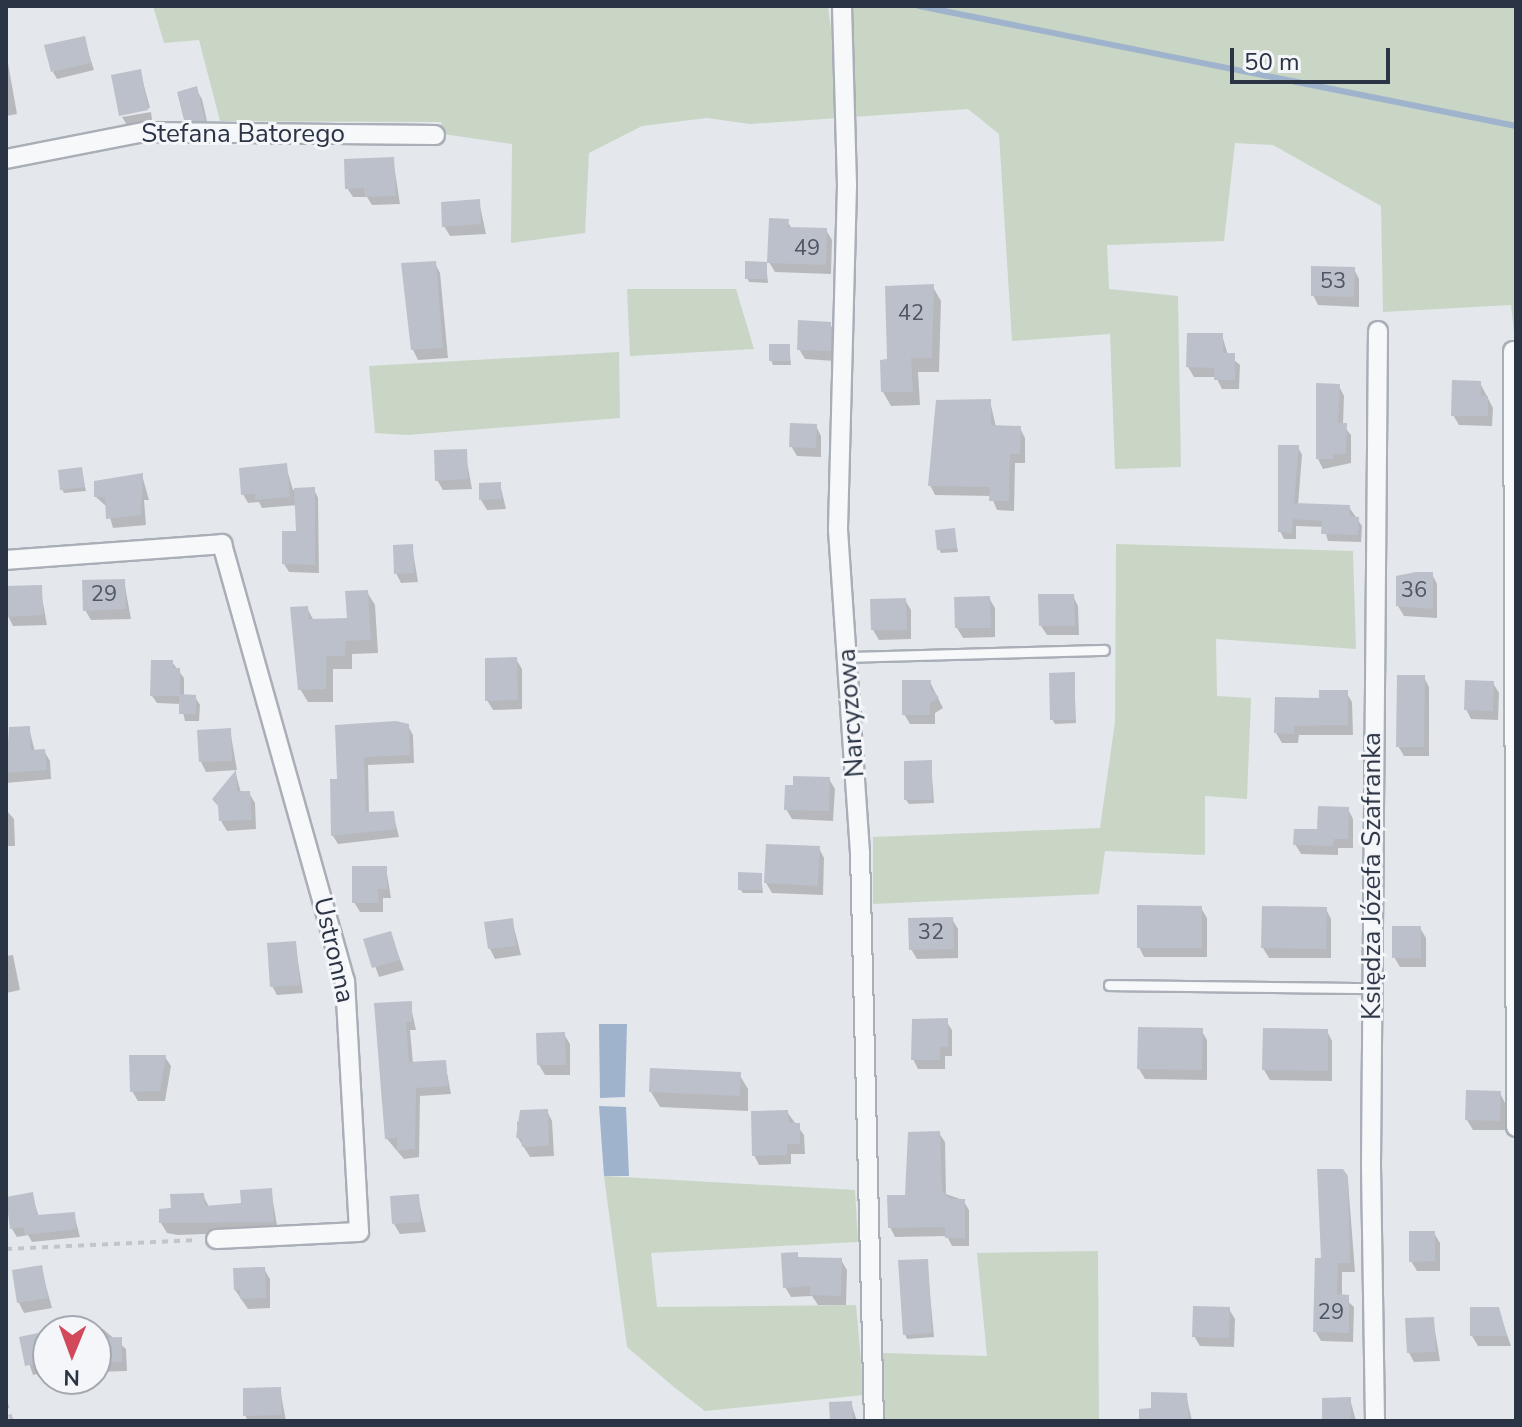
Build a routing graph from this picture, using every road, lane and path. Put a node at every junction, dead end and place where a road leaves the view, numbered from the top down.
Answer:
1 (842, 6) edge
2 (435, 135) dead end
3 (6, 159) edge
4 (1378, 331) dead end
5 (1513, 351) dead end
6 (6, 560) edge
7 (1104, 650) dead end
8 (847, 657) junction
9 (1109, 985) dead end
10 (1372, 988) junction
11 (1516, 1127) edge
12 (216, 1239) joint
13 (6, 1249) edge
14 (6, 1403) edge
15 (12, 1421) edge
16 (874, 1421) edge
17 (1375, 1421) edge

1 - 8 street, Narcyzowa
2 - 3 street, Stefana Batorego
4 - 10 street, Księdza Józefa Szafranka
5 - 11 street
6 - 12 street, Ustronna
7 - 8 lane
8 - 16 street, Narcyzowa
9 - 10 lane
10 - 17 street, Księdza Józefa Szafranka
12 - 13 path
14 - 15 path

